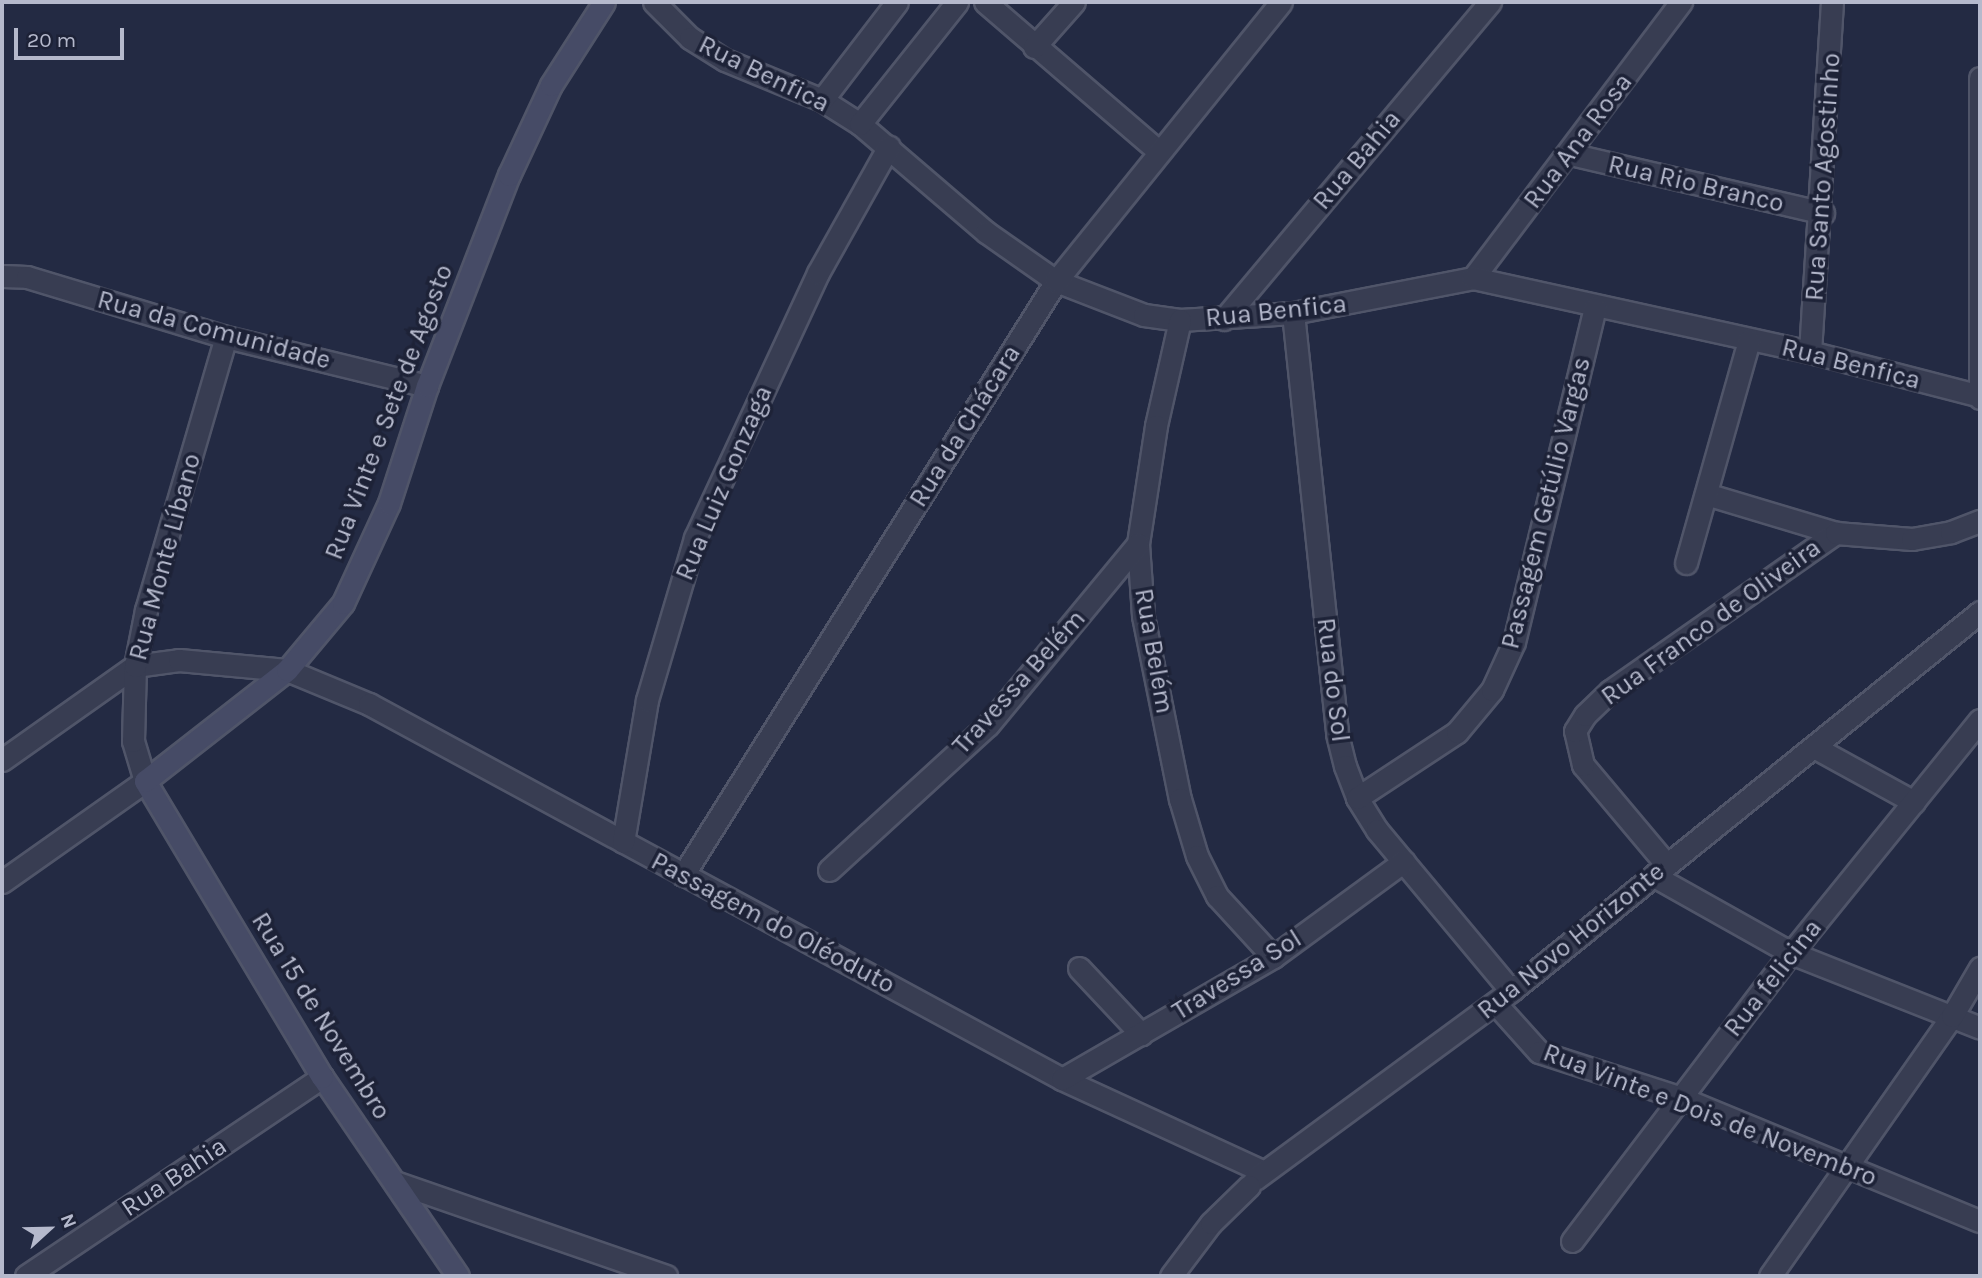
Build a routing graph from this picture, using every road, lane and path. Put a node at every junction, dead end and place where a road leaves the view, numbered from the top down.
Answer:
1 (604, 2) edge
2 (654, 2) edge
3 (897, 2) edge
4 (957, 2) edge
5 (985, 2) edge
6 (1074, 2) edge
7 (1281, 2) edge
8 (1490, 2) edge
9 (1681, 2) edge
10 (1832, 2) edge
11 (1034, 47) junction
12 (1980, 78) edge
13 (822, 100) junction
14 (860, 124) junction
15 (889, 146) junction
16 (1157, 150) junction
17 (1570, 154) junction
18 (1822, 213) junction
19 (2, 276) edge
20 (1472, 278) junction
21 (1056, 281) junction
22 (1595, 307) junction
23 (1293, 313) junction
24 (1224, 319) junction
25 (1180, 320) junction
26 (226, 337) junction
27 (1749, 341) junction
28 (1810, 352) junction
29 (427, 386) junction
30 (1980, 397) edge
31 (1706, 494) junction
32 (1980, 521) edge
33 (1836, 533) junction
34 (1138, 544) junction
35 (1686, 564) dead end
36 (1980, 612) edge
37 (135, 666) junction
38 (287, 670) junction
39 (1980, 720) edge
40 (1814, 747) junction
41 (2, 760) edge
42 (145, 781) junction
43 (1357, 798) junction
44 (1914, 802) junction
45 (623, 842) junction
46 (1404, 861) junction
47 (829, 870) dead end
48 (1661, 870) junction
49 (683, 875) junction
50 (2, 882) edge
51 (1791, 953) junction
52 (1273, 957) junction
53 (1079, 968) dead end
54 (1980, 968) edge
55 (1503, 997) junction
56 (1952, 1016) junction
57 (1980, 1028) edge
58 (1141, 1034) junction
59 (322, 1077) junction
60 (1062, 1079) junction
61 (1681, 1098) junction
62 (1846, 1168) junction
63 (1256, 1179) junction
64 (395, 1182) junction
65 (1980, 1221) edge
66 (1572, 1241) dead end
67 (26, 1276) edge
68 (458, 1276) edge
69 (666, 1276) edge
70 (1171, 1276) edge
71 (1770, 1276) edge

1 - 29 street, Rua Vinte e Sete de Agosto
2 - 13 street, Rua Benfica
3 - 13 street
4 - 14 street
5 - 11 street
6 - 11 street
7 - 16 street, Rua da Chácara
8 - 24 street, Rua Bahia
9 - 17 street, Rua Ana Rosa
10 - 18 street, Rua Santo Agostinho
11 - 16 street
12 - 30 street
13 - 14 street, Rua Benfica
14 - 15 street, Rua Benfica
15 - 21 street, Rua Benfica
15 - 45 street, Rua Luiz Gonzaga
16 - 21 street, Rua da Chácara
17 - 18 street, Rua Rio Branco
17 - 20 street, Rua Ana Rosa
18 - 28 street, Rua Santo Agostinho
19 - 26 street, Rua da Comunidade
20 - 22 street, Rua Benfica
20 - 23 street, Rua Benfica
21 - 25 street, Rua Benfica
21 - 49 street, Rua da Chácara
22 - 27 street, Rua Benfica
22 - 43 street, Passagem Getúlio Vargas
23 - 24 street, Rua Benfica
23 - 43 street, Rua do Sol
24 - 25 street, Rua Benfica
25 - 34 street, Rua Belém
26 - 29 street, Rua da Comunidade
26 - 37 street, Rua Monte Líbano
27 - 28 street, Rua Benfica
27 - 31 street
28 - 30 street, Rua Benfica
29 - 38 street, Rua Vinte e Sete de Agosto
31 - 33 street
31 - 35 street
32 - 33 street, Rua Franco de Oliveira
33 - 48 street, Rua Franco de Oliveira
34 - 47 street, Travessa Belém
34 - 52 street, Rua Belém
36 - 40 street, Rua Novo Horizonte
37 - 38 street, Passagem do Oléoduto
37 - 41 street
37 - 42 street, Rua Monte Líbano
38 - 42 street, Rua Vinte e Sete de Agosto
38 - 45 street, Passagem do Oléoduto
39 - 44 street, Rua felicina
40 - 44 street
40 - 48 street, Rua Novo Horizonte
42 - 50 street
42 - 59 street, Rua 15 de Novembro
43 - 46 street, Rua do Sol
44 - 51 street, Rua felicina
45 - 49 street, Passagem do Oléoduto
46 - 52 street, Travessa Sol
46 - 55 street, Rua do Sol
48 - 51 street
48 - 55 street, Rua Novo Horizonte
49 - 60 street, Passagem do Oléoduto
51 - 56 street
51 - 61 street, Rua felicina
52 - 58 street, Travessa Sol
53 - 58 street
54 - 56 street
55 - 61 street, Rua Vinte e Dois de Novembro
55 - 63 street, Rua Novo Horizonte
56 - 57 street
56 - 62 street
58 - 60 street, Travessa Sol
59 - 64 street, Rua 15 de Novembro
59 - 67 street, Rua Bahia
60 - 63 street, Passagem do Oléoduto
61 - 62 street, Rua Vinte e Dois de Novembro
61 - 66 street, Rua felicina
62 - 65 street, Rua Vinte e Dois de Novembro
62 - 71 street
63 - 70 street, Rua Novo Horizonte
64 - 68 street, Rua 15 de Novembro
64 - 69 street

